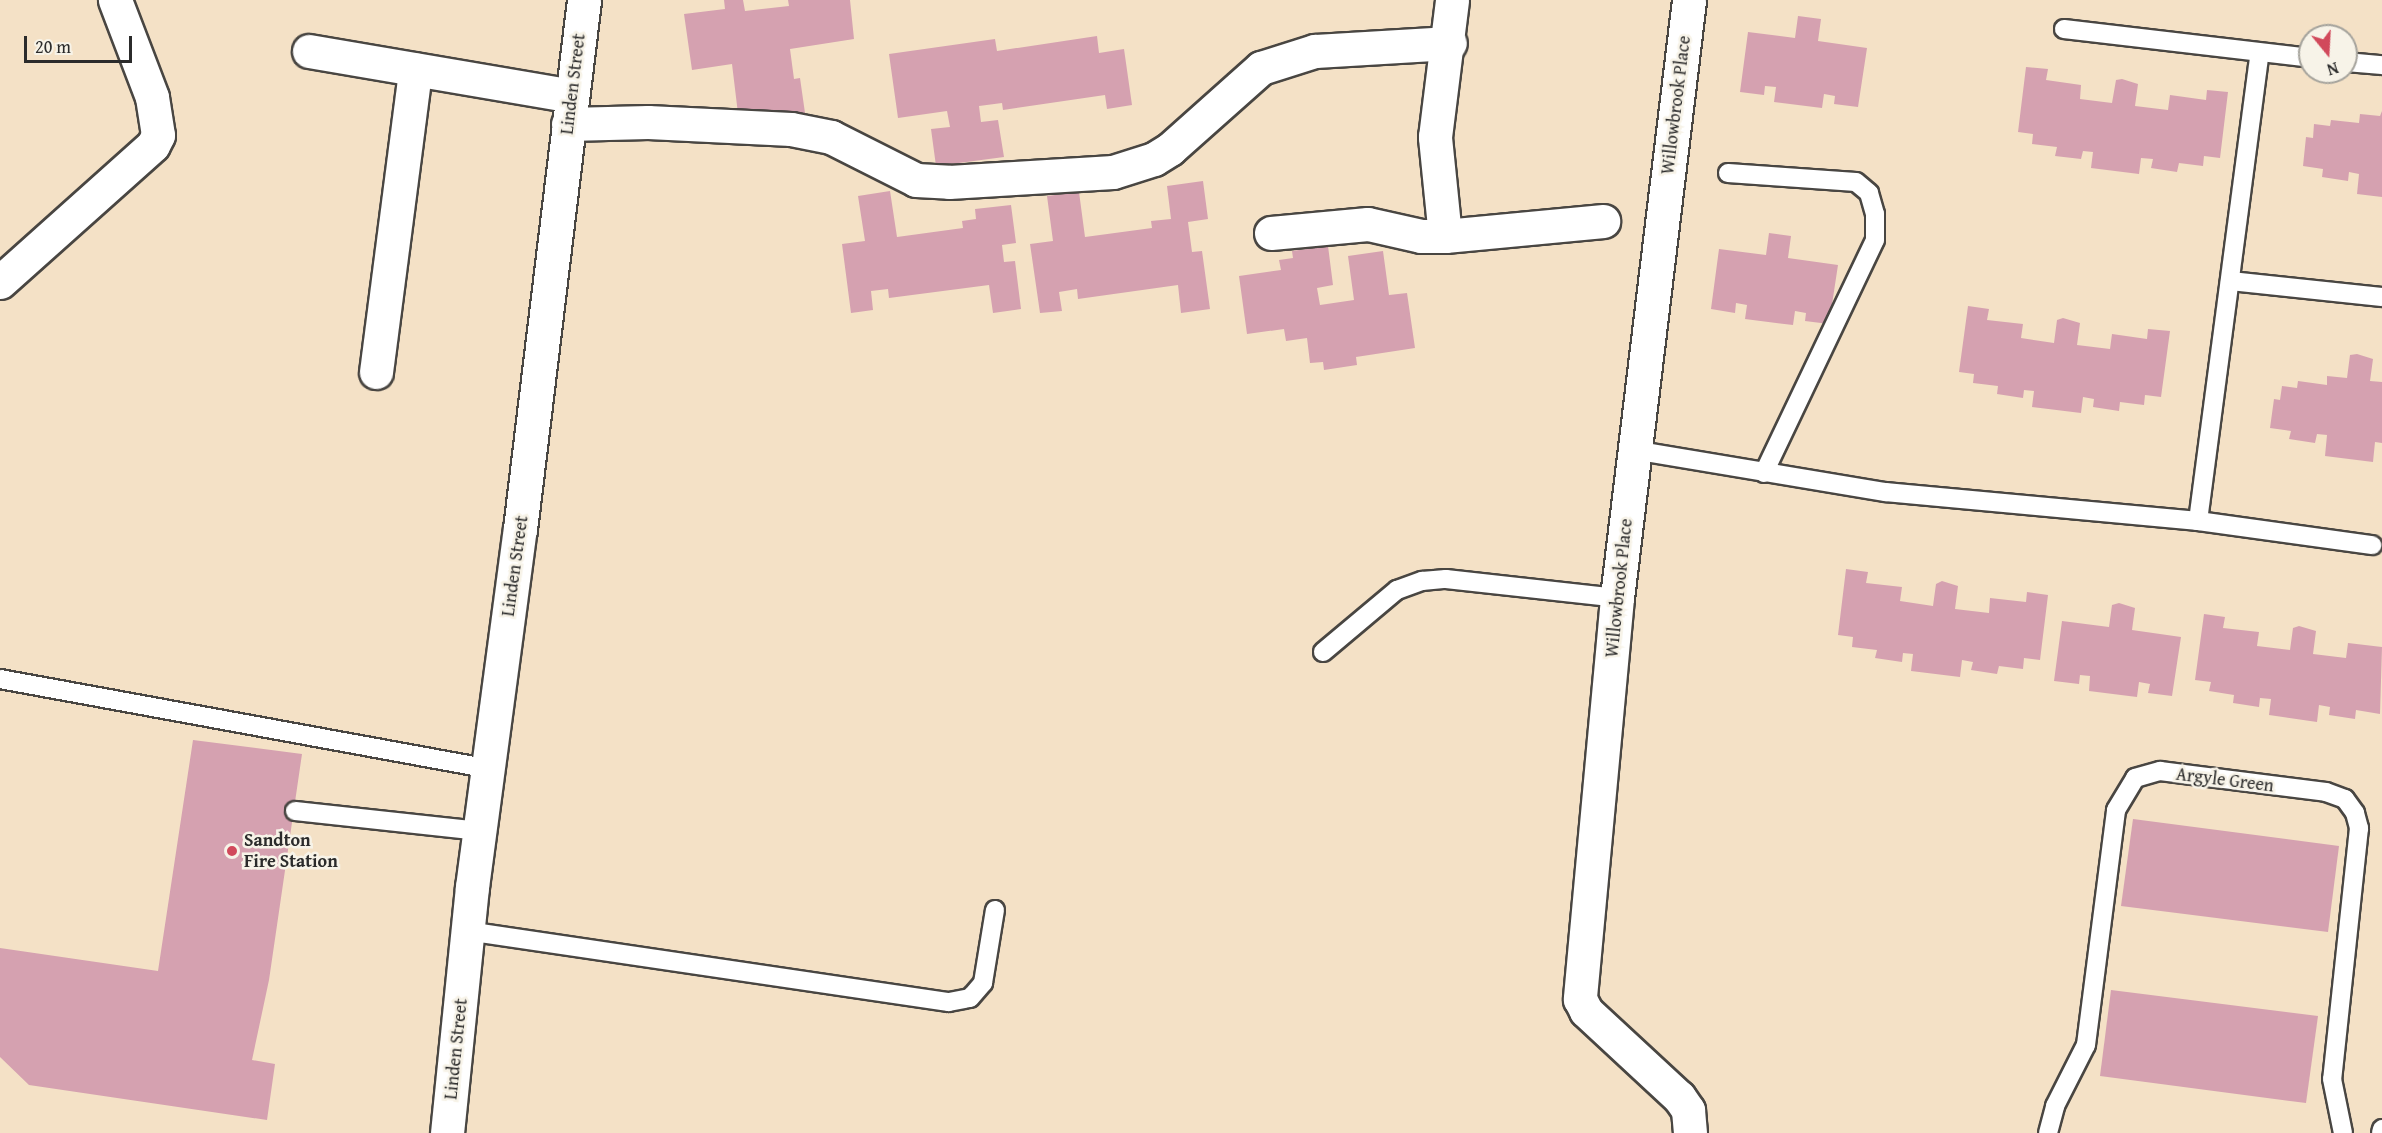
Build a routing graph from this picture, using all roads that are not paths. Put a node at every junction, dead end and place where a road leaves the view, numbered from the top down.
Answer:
1 (116, 0) edge
2 (584, 0) edge
3 (1452, 0) edge
4 (1689, 0) edge
5 (2064, 29) dead end
6 (1450, 43) junction
7 (309, 51) dead end
8 (2260, 53) junction
9 (2298, 57) edge
10 (2358, 63) edge
11 (2382, 65) edge
12 (415, 70) junction
13 (570, 110) junction
14 (1728, 173) dead end
15 (1603, 221) dead end
16 (1271, 233) dead end
17 (1445, 236) junction
18 (2230, 281) junction
19 (0, 282) edge
20 (2382, 297) edge
21 (376, 372) dead end
22 (1634, 450) junction
23 (1764, 473) junction
24 (2198, 521) junction
25 (2372, 545) dead end
26 (1617, 598) junction
27 (1323, 652) dead end
28 (0, 679) edge
29 (487, 768) junction
30 (295, 811) dead end
31 (480, 831) junction
32 (995, 910) dead end
33 (467, 932) junction
34 (447, 1133) edge
35 (1690, 1133) edge
36 (2048, 1133) edge
37 (2343, 1133) edge

1 - 19 street
2 - 13 street, Linden Street
3 - 6 street
4 - 22 street, Willowbrook Place
5 - 8 lane
6 - 13 street
6 - 17 street
7 - 12 street
8 - 9 lane
8 - 18 lane
10 - 11 lane
12 - 13 street
12 - 21 street
13 - 29 street, Linden Street
14 - 23 lane
15 - 17 street
16 - 17 street
18 - 20 lane
18 - 24 lane
22 - 23 lane
22 - 26 street, Willowbrook Place
23 - 24 lane
24 - 25 lane
26 - 27 lane
26 - 35 street, Willowbrook Place
28 - 29 lane
29 - 31 street, Linden Street
30 - 31 lane
31 - 33 street, Linden Street
32 - 33 lane
33 - 34 street, Linden Street
36 - 37 lane, Argyle Green

